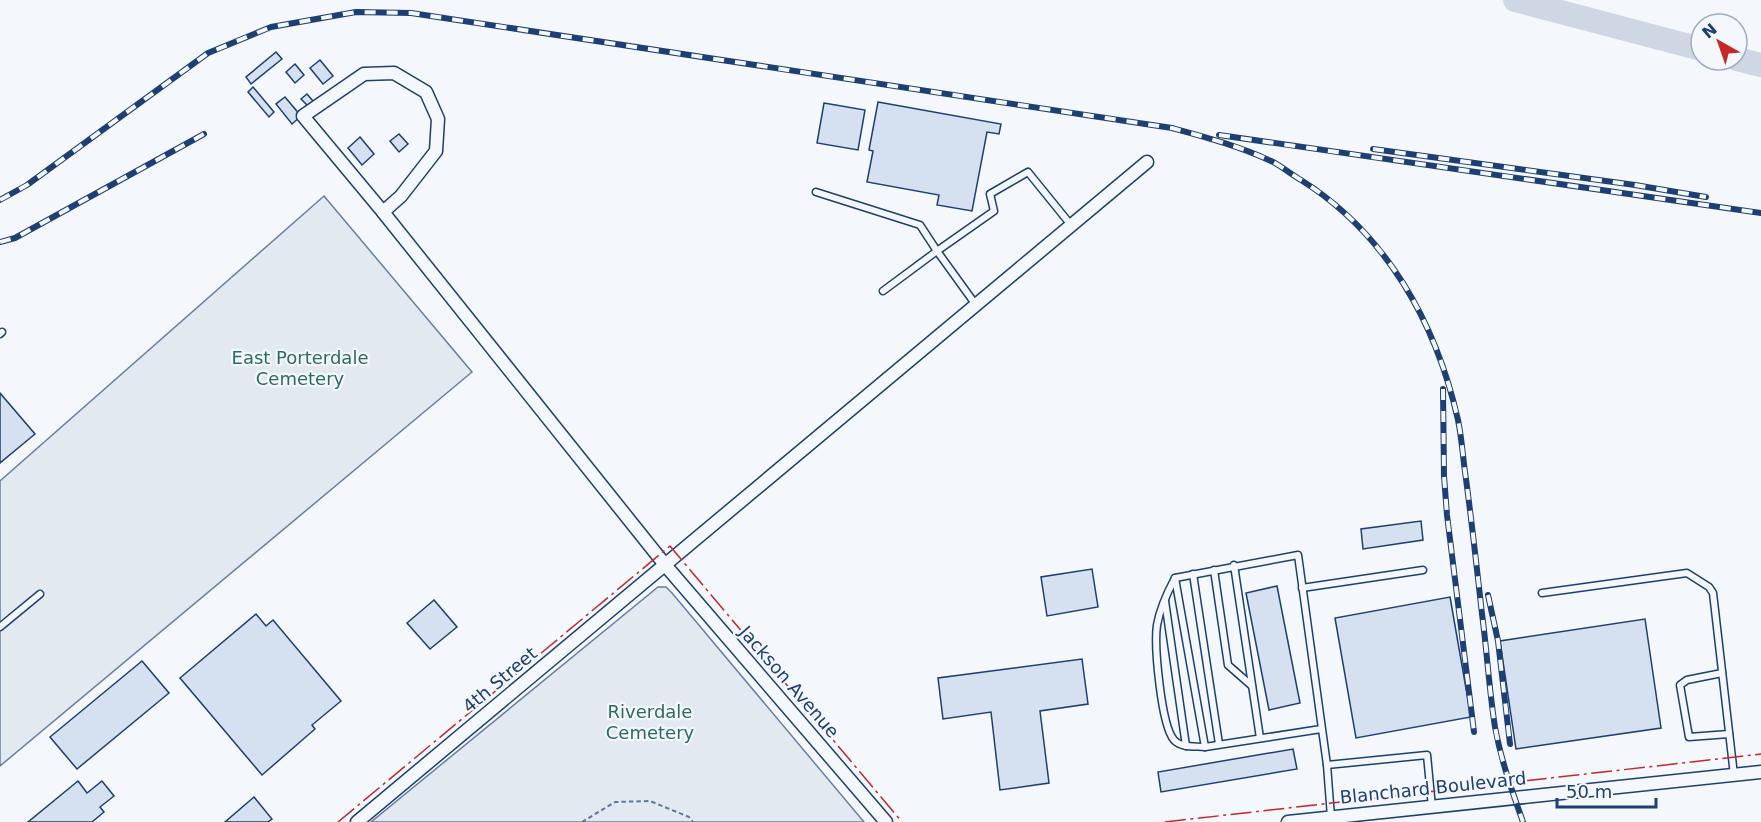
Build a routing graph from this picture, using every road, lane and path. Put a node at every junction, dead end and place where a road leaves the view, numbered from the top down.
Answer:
1 (1147, 162) dead end
2 (816, 192) dead end
3 (382, 212) junction
4 (1071, 225) junction
5 (937, 251) junction
6 (883, 291) dead end
7 (976, 305) junction
8 (1234, 565) junction
9 (666, 566) junction
10 (1214, 570) junction
11 (1423, 570) dead end
12 (1193, 574) junction
13 (1175, 578) junction
14 (1302, 588) junction
15 (1542, 593) dead end
16 (40, 594) dead end
17 (1164, 599) junction
18 (0, 627) edge
19 (1722, 674) junction
20 (1252, 686) junction
21 (1322, 729) junction
22 (1729, 734) junction
23 (1260, 738) junction
24 (1219, 744) junction
25 (1186, 746) junction
26 (1205, 747) junction
27 (1327, 765) junction
28 (1761, 772) edge
29 (1734, 775) junction
30 (1432, 807) junction
31 (1331, 817) junction
32 (357, 822) edge
33 (582, 822) edge
34 (693, 822) edge
35 (886, 822) edge
36 (1288, 822) edge

1 - 4 street, 4th Street
2 - 5 lane
3 - 3 street, Jackson Avenue
3 - 9 street, Jackson Avenue
4 - 5 lane
4 - 7 street, 4th Street
5 - 6 lane
5 - 7 lane
7 - 9 street, 4th Street
8 - 10 lane
8 - 14 lane
8 - 20 lane
9 - 32 street, 4th Street
9 - 35 street, Jackson Avenue
10 - 12 lane
10 - 20 lane
11 - 14 lane
12 - 13 lane
12 - 24 lane
13 - 17 lane
13 - 26 lane
14 - 21 lane
15 - 19 lane
16 - 18 lane
17 - 25 lane
17 - 25 lane
19 - 22 lane
19 - 22 lane
20 - 23 lane
21 - 23 lane
21 - 27 lane
22 - 29 lane
23 - 24 lane
24 - 26 lane
25 - 26 lane
27 - 30 lane
27 - 31 lane
28 - 29 street, Blanchard Boulevard
29 - 30 street, Blanchard Boulevard
30 - 31 street, Blanchard Boulevard
31 - 36 street, Blanchard Boulevard
33 - 34 path

